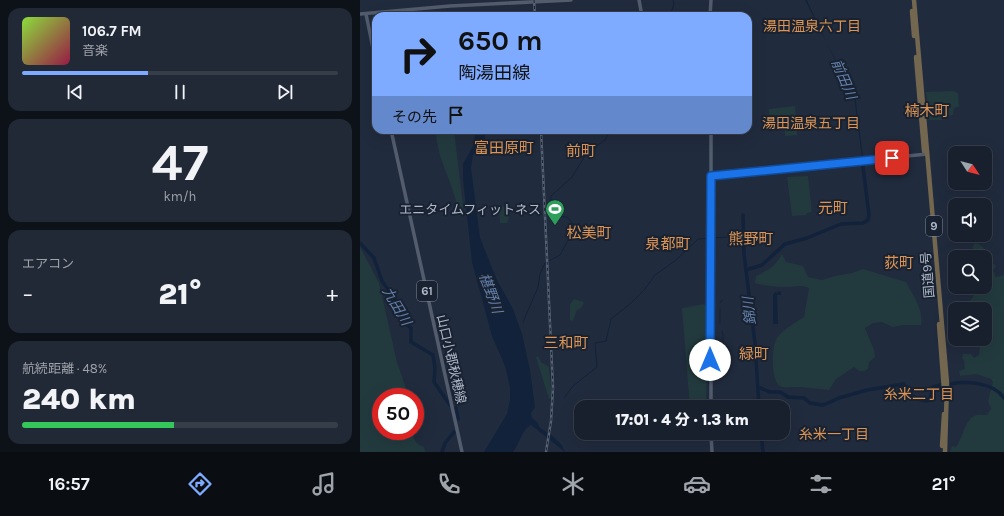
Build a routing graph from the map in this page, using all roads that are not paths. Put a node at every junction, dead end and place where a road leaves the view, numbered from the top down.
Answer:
1 (571, 0) edge
2 (639, 0) edge
3 (711, 0) edge
4 (912, 0) edge
5 (387, 12) edge
6 (641, 12) edge
7 (710, 12) edge
8 (372, 13) edge
9 (360, 14) edge
10 (366, 14) junction
11 (372, 43) edge
12 (392, 134) edge
13 (710, 134) edge
14 (926, 154) junction
15 (711, 176) junction
16 (711, 400) edge
17 (711, 440) edge
18 (462, 452) edge
19 (712, 452) edge
20 (942, 452) edge
21 (945, 452) edge

1 - 5 main road
2 - 6 main road
3 - 7 main road
4 - 14 highway, 国道9号 / 9
8 - 10 main road
9 - 10 main road
10 - 11 main road
12 - 18 main road, 山口小郡秋穂線 / 61
13 - 15 main road
14 - 15 main road
14 - 20 highway, 国道9号 / 9
14 - 21 highway, 国道9号 / 9
15 - 16 main road
17 - 19 main road

